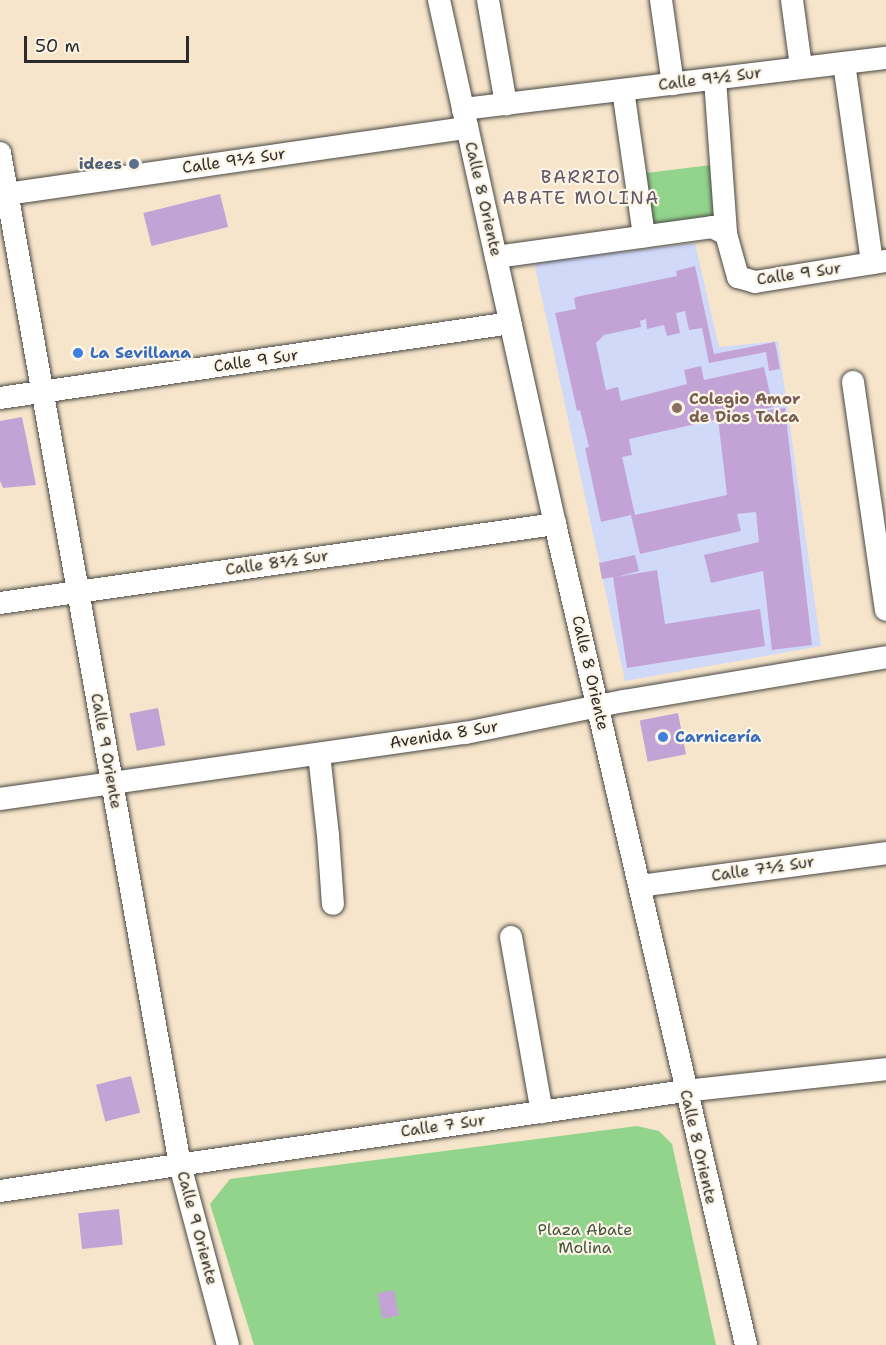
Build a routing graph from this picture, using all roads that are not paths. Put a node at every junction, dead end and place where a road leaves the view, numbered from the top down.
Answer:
1 (439, 0) edge
2 (488, 0) edge
3 (661, 0) edge
4 (792, 0) edge
5 (886, 58) edge
6 (844, 63) junction
7 (801, 67) junction
8 (715, 79) junction
9 (673, 84) junction
10 (624, 90) junction
11 (506, 104) junction
12 (465, 118) junction
13 (0, 153) edge
14 (4, 194) edge
15 (726, 234) junction
16 (644, 236) junction
17 (496, 257) junction
18 (879, 262) edge
19 (511, 323) junction
20 (853, 382) dead end
21 (42, 392) junction
22 (0, 398) edge
23 (555, 524) junction
24 (79, 591) junction
25 (0, 603) edge
26 (886, 610) edge
27 (886, 657) edge
28 (597, 707) junction
29 (319, 754) junction
30 (112, 782) junction
31 (0, 799) edge
32 (886, 853) edge
33 (640, 886) junction
34 (333, 904) dead end
35 (511, 938) dead end
36 (886, 1069) edge
37 (685, 1091) junction
38 (542, 1112) junction
39 (180, 1165) junction
40 (0, 1191) edge
41 (228, 1345) edge
42 (746, 1345) edge

1 - 12 street, Calle 8 Oriente
2 - 11 street
3 - 9 street
4 - 7 street
5 - 6 street, Calle 9½ Sur
6 - 7 street, Calle 9½ Sur
6 - 18 street
7 - 8 street, Calle 9½ Sur
8 - 9 street, Calle 9½ Sur
8 - 15 street
9 - 10 street, Calle 9½ Sur
10 - 11 street, Calle 9½ Sur
10 - 16 street
11 - 12 street, Calle 9½ Sur
12 - 14 street, Calle 9½ Sur
12 - 17 street, Calle 8 Oriente
13 - 14 street, Calle 9 Oriente
14 - 21 street, Calle 9 Oriente
15 - 16 street
15 - 18 street, Calle 9 Sur
16 - 17 street
17 - 19 street, Calle 8 Oriente
19 - 21 street, Calle 9 Sur
19 - 23 street, Calle 8 Oriente
20 - 26 street
21 - 22 street, Calle 9 Sur
21 - 24 street, Calle 9 Oriente
23 - 24 street, Calle 8½ Sur
23 - 28 street, Calle 8 Oriente
24 - 25 street, Calle 8½ Sur
24 - 30 street, Calle 9 Oriente
27 - 28 street, Avenida 8 Sur
28 - 29 street, Avenida 8 Sur
28 - 33 street, Calle 8 Oriente
29 - 30 street, Avenida 8 Sur
29 - 34 street
30 - 31 street, Avenida 8 Sur
30 - 39 street, Calle 9 Oriente
32 - 33 street, Calle 7½ Sur
33 - 37 street, Calle 8 Oriente
35 - 38 street
36 - 37 street, Calle 7 Sur
37 - 38 street, Calle 7 Sur
37 - 42 street, Calle 8 Oriente
38 - 39 street, Calle 7 Sur
39 - 40 street, Calle 7 Sur
39 - 41 street, Calle 9 Oriente

